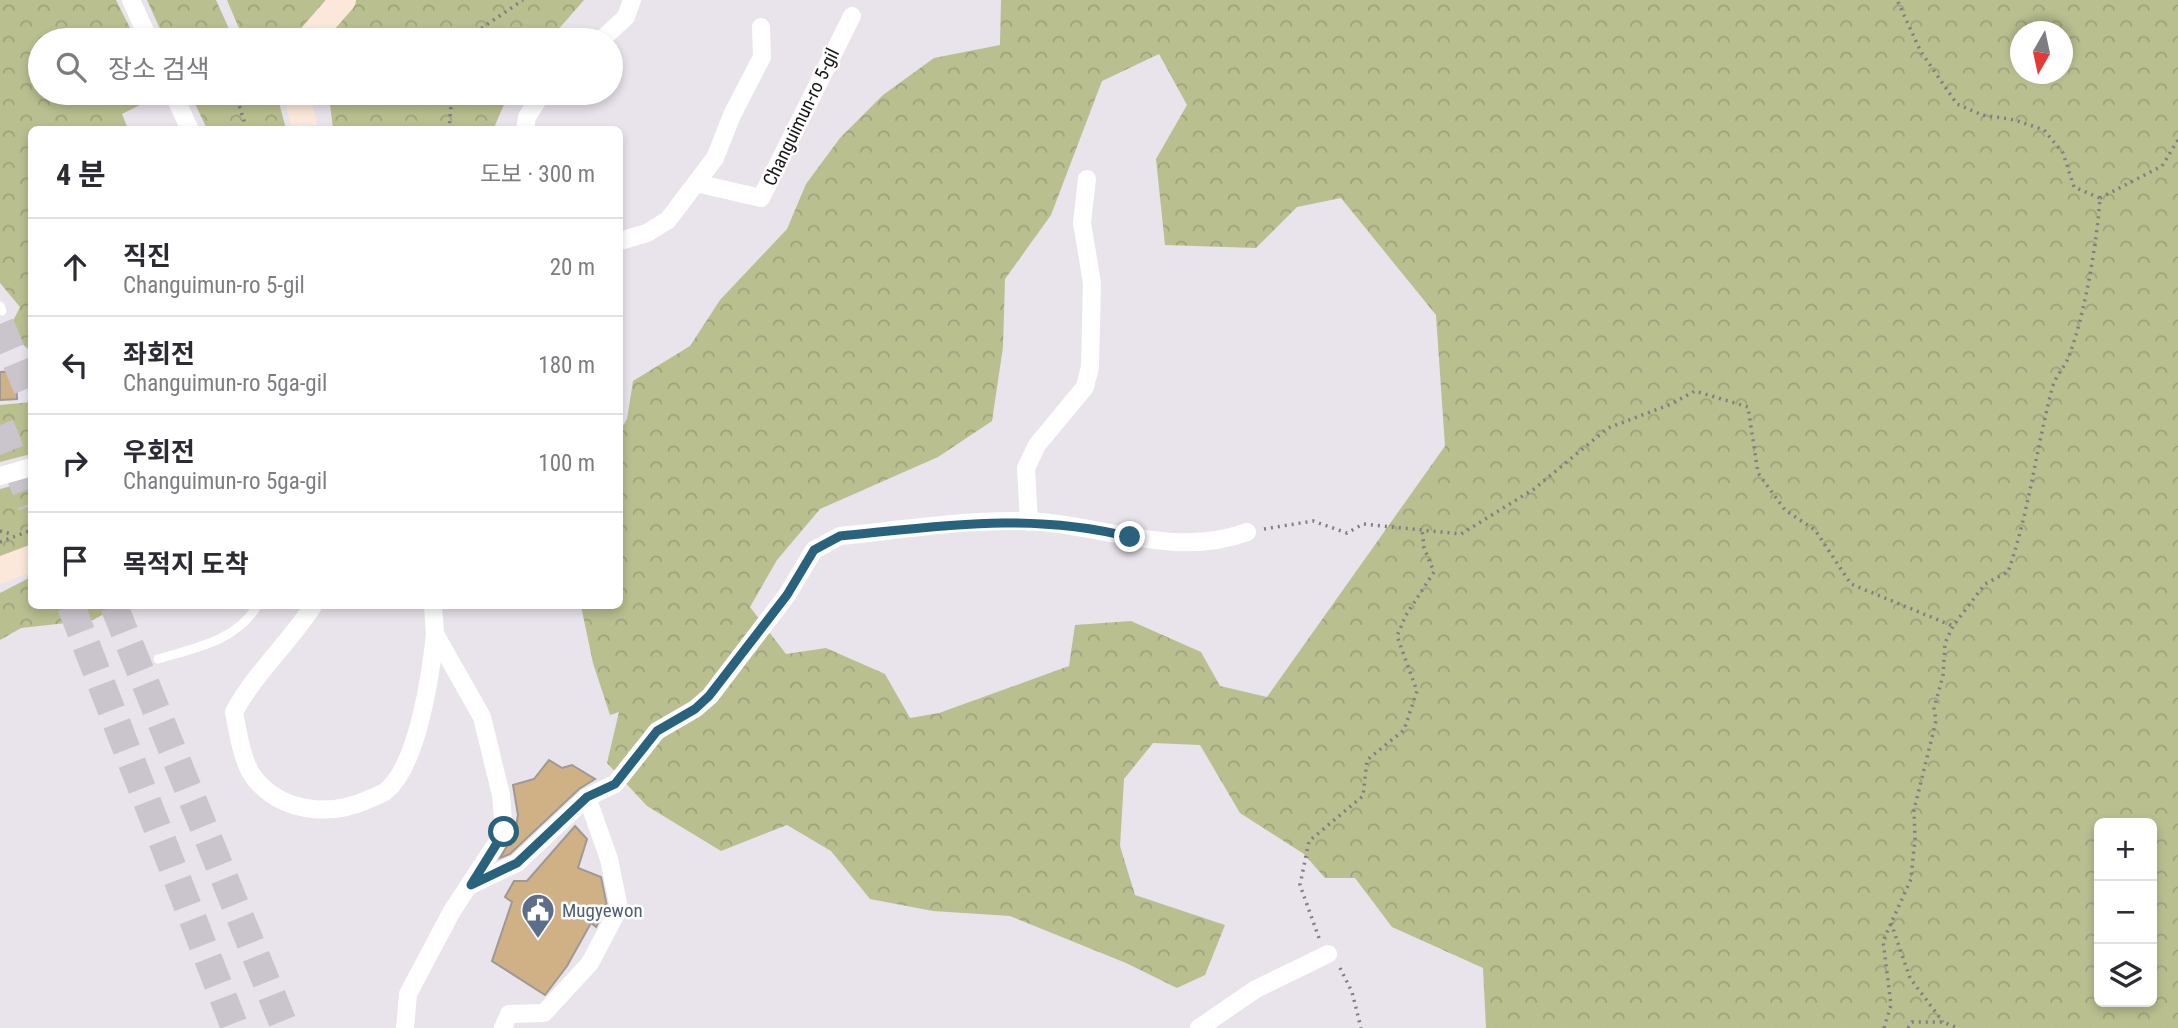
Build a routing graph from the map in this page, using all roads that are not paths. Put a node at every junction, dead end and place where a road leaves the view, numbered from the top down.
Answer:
1 (131, 0) edge
2 (343, 0) edge
3 (632, 0) edge
4 (852, 16) dead end
5 (761, 27) dead end
6 (144, 28) edge
7 (318, 28) edge
8 (614, 28) edge
9 (179, 105) edge
10 (299, 105) edge
11 (534, 105) edge
12 (188, 126) edge
13 (304, 126) edge
14 (526, 126) edge
15 (1087, 179) dead end
16 (696, 183) junction
17 (623, 240) edge
18 (28, 468) edge
19 (0, 476) edge
20 (1029, 522) junction
21 (1247, 532) road end
22 (28, 560) edge
23 (0, 570) edge
24 (255, 609) edge
25 (311, 609) edge
26 (433, 609) edge
27 (435, 634) junction
28 (158, 659) dead end
29 (587, 797) junction
30 (471, 885) junction
31 (1326, 955) road end
32 (405, 1028) edge
33 (503, 1028) edge
34 (1199, 1028) edge

1 - 6 street
2 - 7 street
3 - 8 street
4 - 16 street, Changuimun-ro 5-gil
5 - 16 street
9 - 12 street
10 - 13 street
11 - 14 street
15 - 20 street
16 - 17 street
18 - 19 street
20 - 21 street
20 - 29 street
22 - 23 street
24 - 28 lane
25 - 27 street
26 - 27 street
27 - 30 street
29 - 30 street
29 - 33 street
30 - 32 street
31 - 34 street

